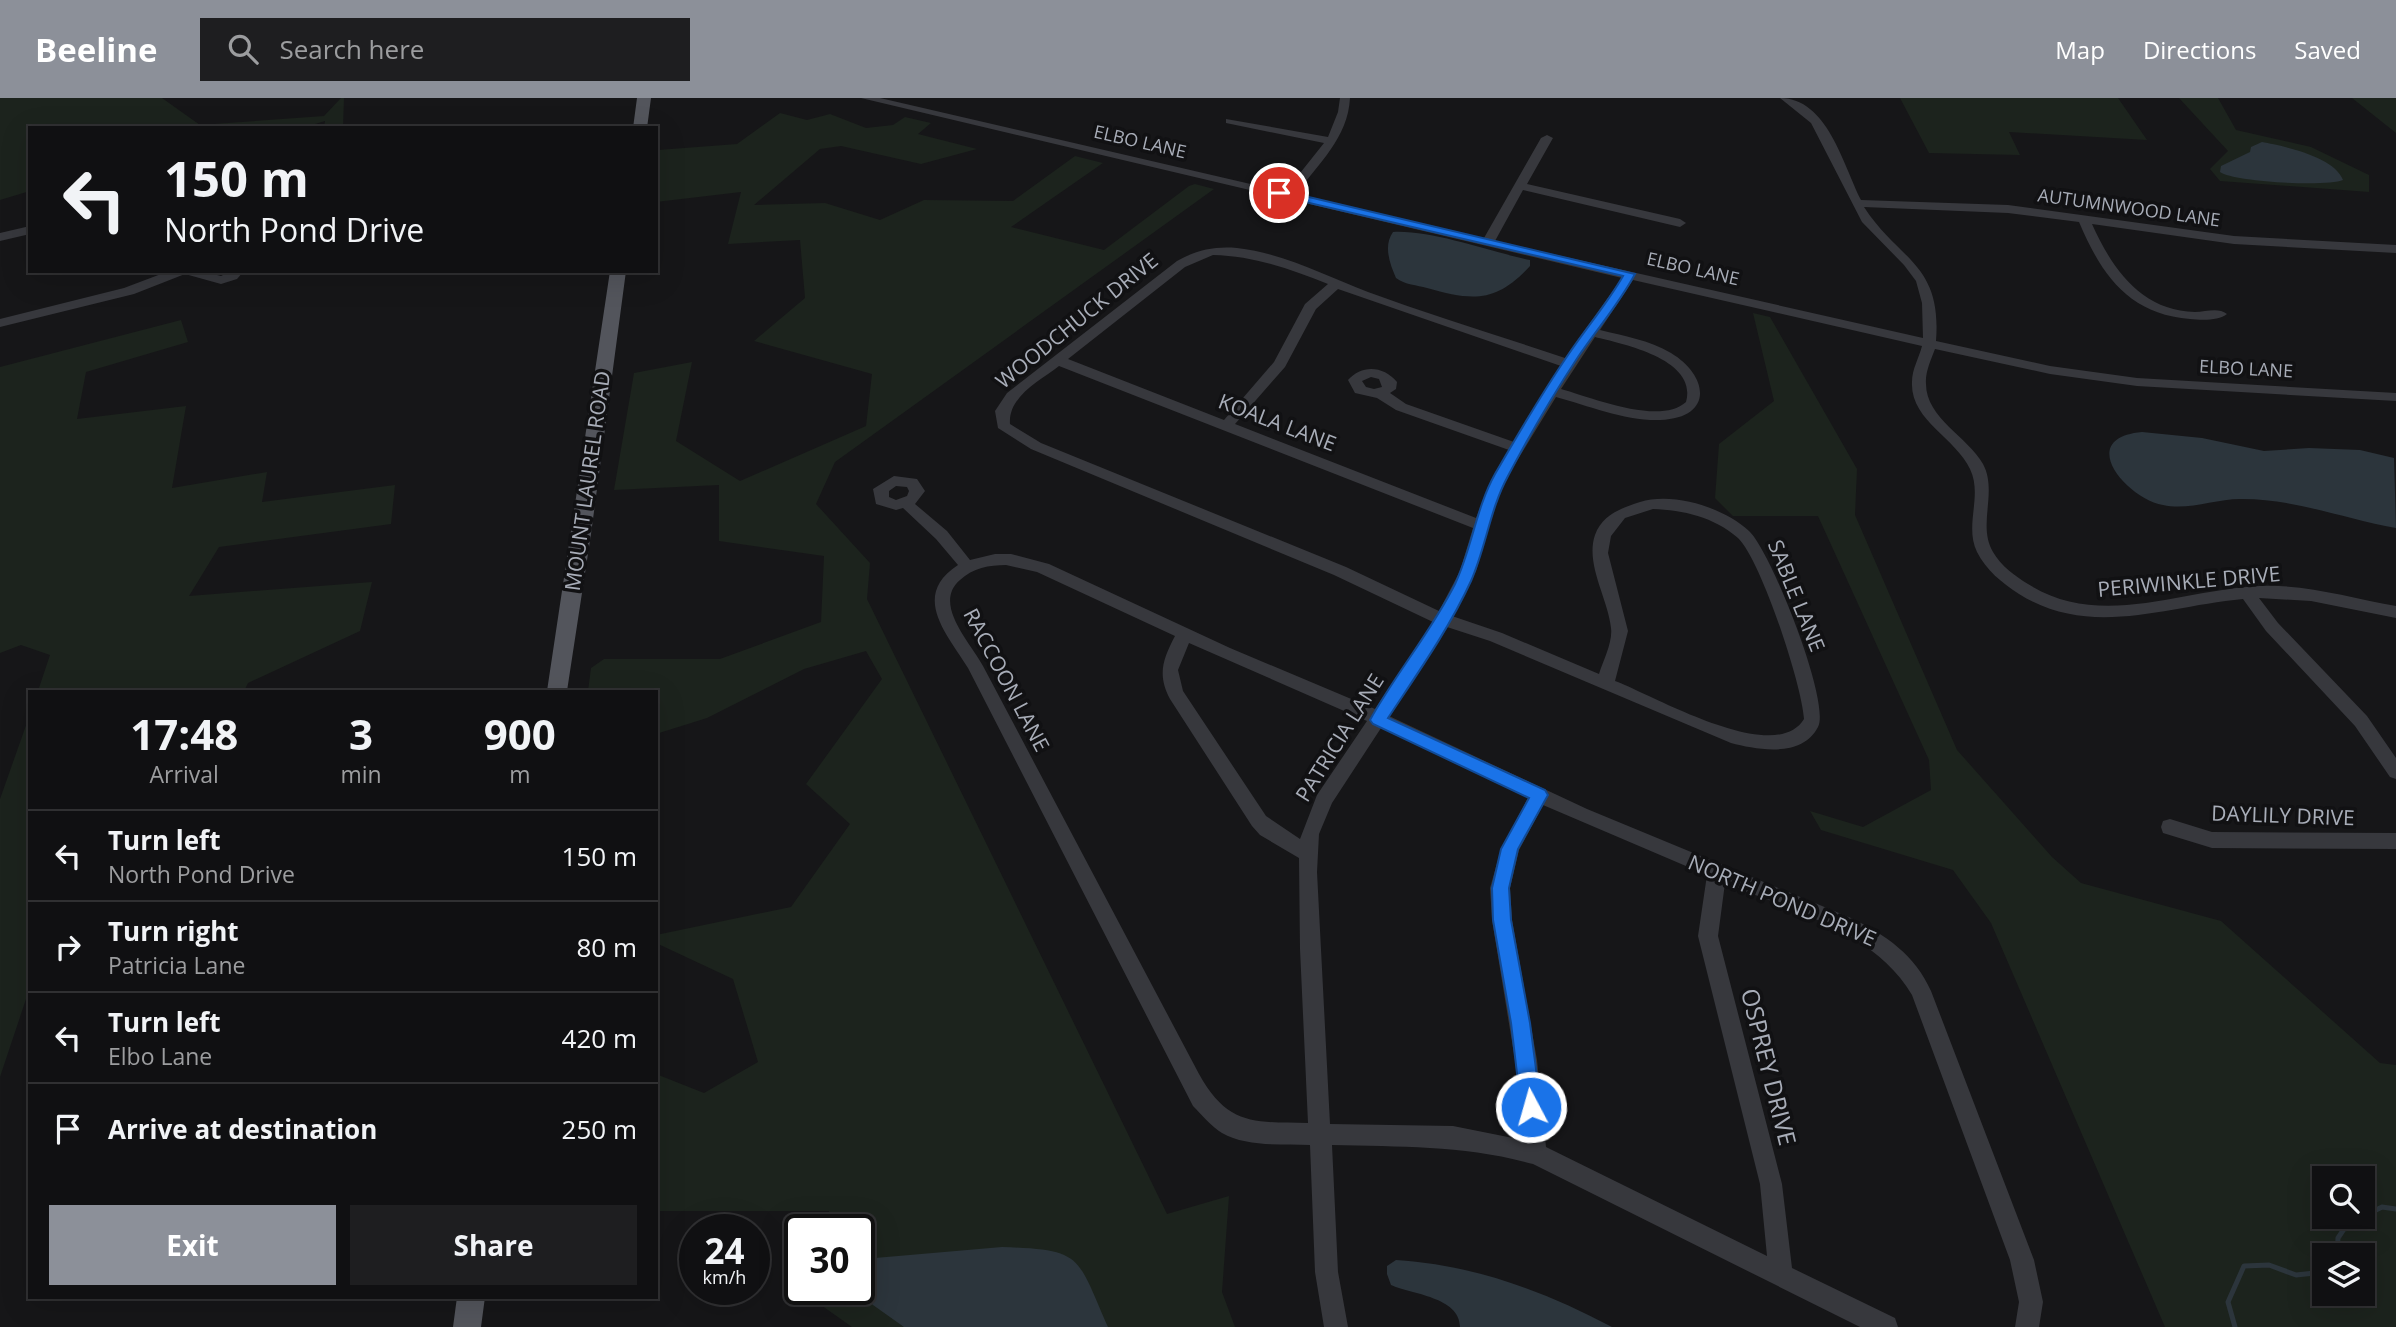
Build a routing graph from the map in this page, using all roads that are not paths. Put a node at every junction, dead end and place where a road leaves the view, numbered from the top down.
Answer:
1 (645, 98) edge
2 (866, 98) edge
3 (1345, 98) edge
4 (1786, 98) edge
5 (1230, 121) dead end
6 (640, 126) edge
7 (1547, 138) dead end
8 (1330, 141) junction
9 (1520, 186) junction
10 (1289, 195) junction
11 (1858, 203) junction
12 (2084, 219) junction
13 (1680, 223) dead end
14 (28, 230) edge
15 (0, 237) edge
16 (1488, 242) junction
17 (2396, 249) edge
18 (176, 273) edge
19 (196, 273) edge
20 (236, 273) edge
21 (618, 273) edge
22 (1630, 274) junction
23 (1337, 283) junction
24 (2220, 314) dead end
25 (0, 323) edge
26 (1592, 332) junction
27 (1929, 343) junction
28 (1058, 360) junction
29 (1568, 364) junction
30 (1552, 391) junction
31 (1381, 394) dead end
32 (2396, 397) edge
33 (1227, 425) junction
34 (1517, 448) junction
35 (907, 503) dead end
36 (1482, 526) junction
37 (967, 567) junction
38 (2247, 593) junction
39 (2396, 612) edge
40 (1442, 620) junction
41 (1185, 634) junction
42 (1605, 684) junction
43 (557, 690) edge
44 (1378, 720) junction
45 (2396, 772) edge
46 (1539, 795) junction
47 (2170, 827) dead end
48 (2396, 841) edge
49 (1307, 853) junction
50 (1717, 872) junction
51 (1320, 1134) junction
52 (1536, 1154) junction
53 (1781, 1275) junction
54 (471, 1299) edge
55 (467, 1327) edge
56 (1336, 1327) edge
57 (1886, 1327) edge
58 (2027, 1327) edge

1 - 6 main road
2 - 10 street, ELBO LANE
3 - 8 street
4 - 11 street, PERIWINKLE DRIVE
5 - 8 street
7 - 9 street
8 - 10 street
9 - 13 street
9 - 16 street
10 - 16 street, ELBO LANE
11 - 12 street, AUTUMNWOOD LANE
11 - 27 street, PERIWINKLE DRIVE
12 - 17 street, AUTUMNWOOD LANE
12 - 24 street
14 - 15 street
16 - 22 street, ELBO LANE
18 - 25 street
19 - 20 street
21 - 43 main road, MOUNT LAUREL ROAD
22 - 26 street, PATRICIA LANE
22 - 27 street, ELBO LANE
23 - 28 street, WOODCHUCK DRIVE
23 - 29 street, WOODCHUCK DRIVE
23 - 33 street
26 - 29 street, PATRICIA LANE
26 - 30 street
27 - 32 street, ELBO LANE
27 - 38 street, PERIWINKLE DRIVE
28 - 33 street, KOALA LANE
28 - 40 street, WOODCHUCK DRIVE
29 - 30 street, PATRICIA LANE
30 - 34 street, PATRICIA LANE
31 - 34 street
33 - 36 street, KOALA LANE
34 - 36 street, PATRICIA LANE
35 - 37 street
36 - 40 street, PATRICIA LANE
37 - 41 street
37 - 51 street, RACCOON LANE
38 - 39 street, PERIWINKLE DRIVE
38 - 45 street
40 - 42 street, SABLE LANE
40 - 44 street, PATRICIA LANE
41 - 44 street
41 - 49 street
42 - 42 street, SABLE LANE
44 - 46 street, NORTH POND DRIVE
44 - 49 street, PATRICIA LANE
46 - 50 street, NORTH POND DRIVE
46 - 52 street
47 - 48 street, DAYLILY DRIVE
49 - 51 street, PATRICIA LANE
50 - 53 street, OSPREY DRIVE
50 - 58 street, NORTH POND DRIVE
51 - 52 street
51 - 56 street, PATRICIA LANE
52 - 53 street
53 - 57 street
54 - 55 main road

